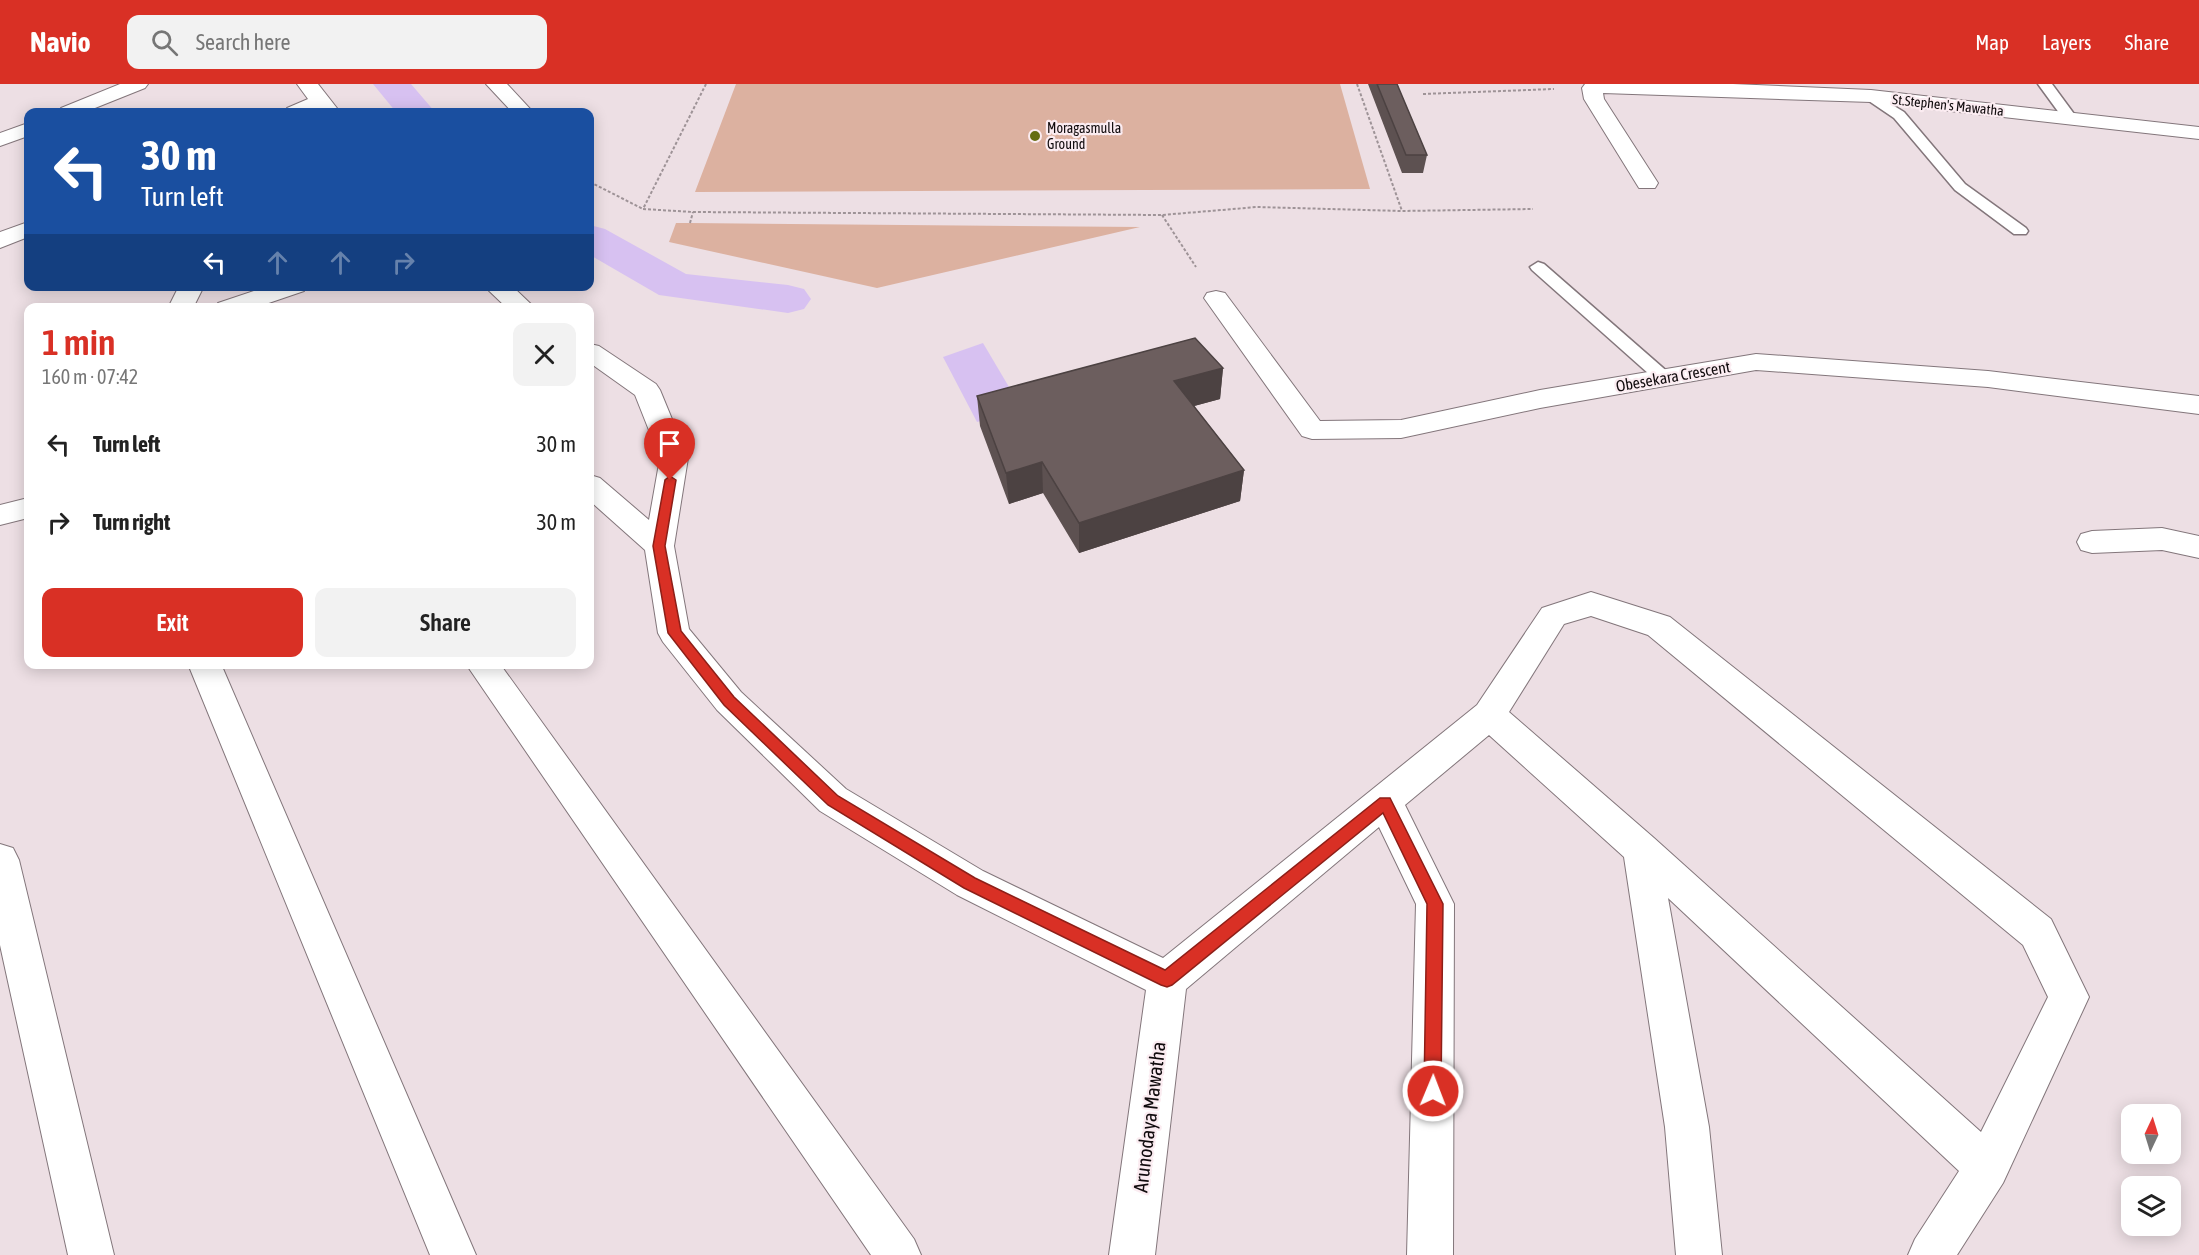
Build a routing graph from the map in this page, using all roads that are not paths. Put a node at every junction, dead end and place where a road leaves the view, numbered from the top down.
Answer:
1 (138, 84) edge
2 (307, 84) edge
3 (496, 84) edge
4 (2045, 84) edge
5 (1871, 96) junction
6 (325, 107) edge
7 (78, 108) edge
8 (519, 108) edge
9 (2070, 118) junction
10 (24, 131) edge
11 (2199, 133) edge
12 (0, 140) edge
13 (1647, 183) dead end
14 (24, 231) edge
15 (2020, 231) dead end
16 (0, 241) edge
17 (1538, 267) dead end
18 (280, 291) edge
19 (502, 291) edge
20 (1216, 298) road end
21 (242, 303) edge
22 (517, 303) edge
23 (594, 355) edge
24 (1664, 378) junction
25 (2199, 405) edge
26 (594, 489) edge
27 (24, 509) edge
28 (0, 515) edge
29 (2092, 542) dead end
30 (659, 546) junction
31 (2199, 547) edge
32 (206, 669) edge
33 (486, 669) edge
34 (1489, 715) junction
35 (1385, 802) junction
36 (1641, 849) junction
37 (0, 860) edge
38 (1167, 980) junction
39 (1987, 1167) junction
40 (91, 1255) edge
41 (453, 1255) edge
42 (898, 1255) edge
43 (1132, 1255) edge
44 (1430, 1255) edge
45 (1700, 1255) edge
46 (1931, 1255) edge

1 - 7 street
2 - 6 street
3 - 8 street
4 - 9 lane
5 - 9 street, St.Stephen's Mawatha
5 - 13 street, St.Stephen's Mawatha
5 - 15 lane
9 - 11 street, St.Stephen's Mawatha
10 - 12 street
14 - 16 street
17 - 24 lane
18 - 21 street
19 - 22 street
20 - 24 street, Obesekara Crescent
23 - 30 street
24 - 25 street, Obesekara Crescent
26 - 30 street
27 - 28 street
29 - 31 street
30 - 38 street
32 - 41 street
33 - 42 street
34 - 35 street
34 - 36 street
34 - 39 street
35 - 38 street
35 - 44 street
36 - 39 street
36 - 45 street
37 - 40 street
38 - 43 street, Arunodaya Mawatha
39 - 46 street

